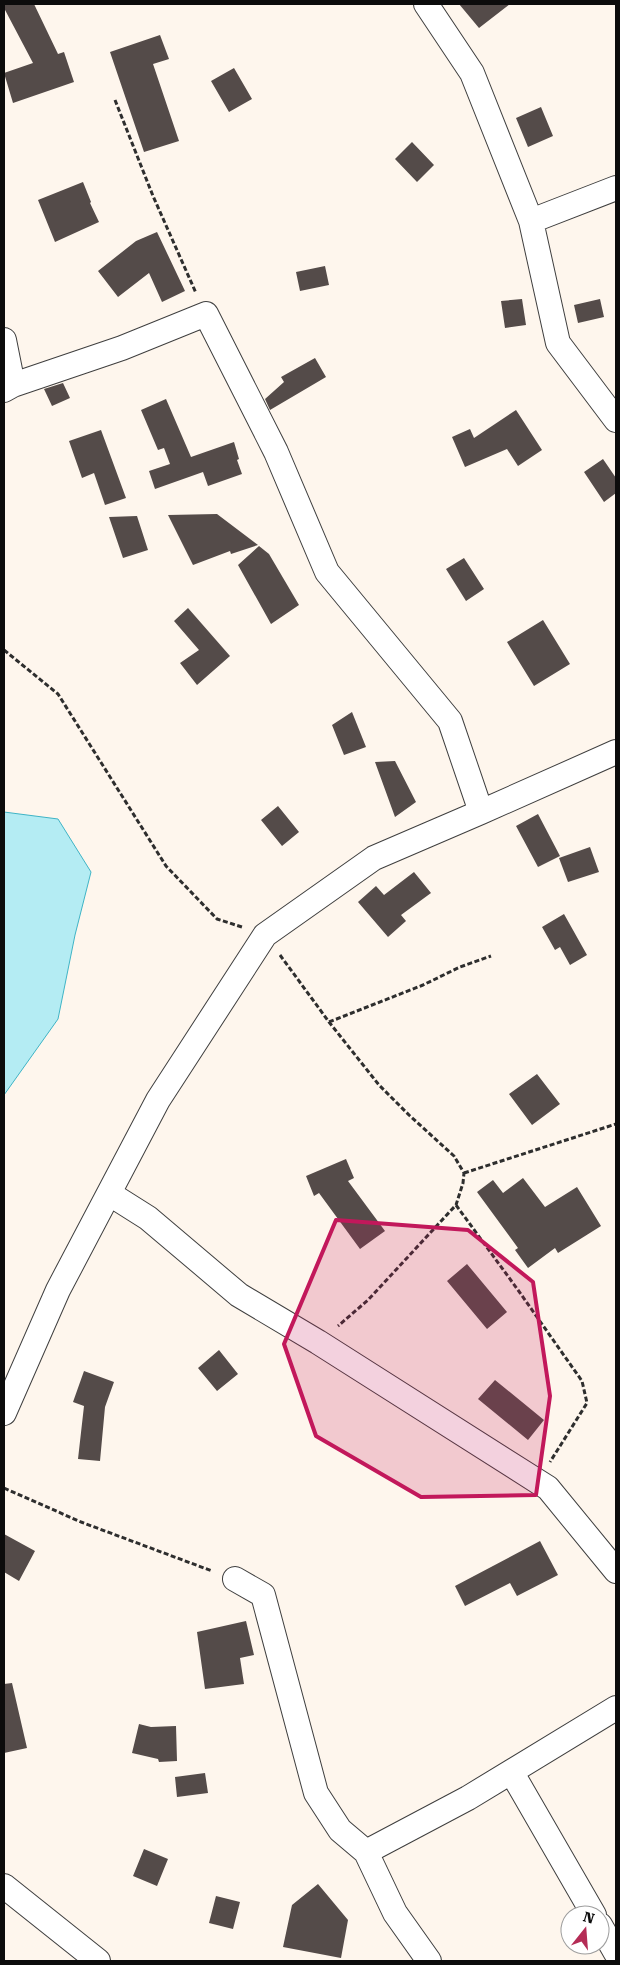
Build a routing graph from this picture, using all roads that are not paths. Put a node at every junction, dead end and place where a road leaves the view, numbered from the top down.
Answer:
1 (426, 4) edge
2 (616, 188) edge
3 (531, 221) junction
4 (4, 340) edge
5 (8, 387) edge
6 (616, 420) edge
7 (616, 752) edge
8 (481, 812) junction
9 (110, 1194) junction
10 (4, 1413) edge
11 (616, 1571) edge
12 (235, 1579) road end
13 (616, 1708) edge
14 (512, 1772) junction
15 (366, 1852) junction
16 (4, 1886) edge
17 (588, 1905) edge
18 (98, 1961) edge
19 (429, 1961) edge

1 - 3 street
2 - 3 street
3 - 6 street
4 - 5 street
5 - 8 street
7 - 8 street
8 - 9 street
9 - 10 street
9 - 11 street
12 - 15 street
13 - 14 street
14 - 15 street
14 - 17 street
15 - 19 street
16 - 18 street

